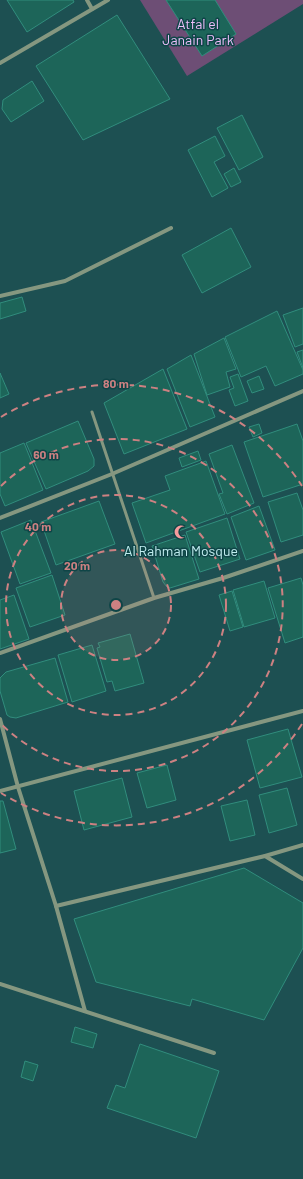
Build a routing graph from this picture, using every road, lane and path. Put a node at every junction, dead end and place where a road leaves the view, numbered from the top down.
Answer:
1 (87, 0) edge
2 (108, 0) edge
3 (92, 9) junction
4 (0, 63) edge
5 (171, 228) dead end
6 (0, 296) edge
7 (303, 391) edge
8 (92, 412) dead end
9 (112, 474) junction
10 (0, 518) edge
11 (303, 551) edge
12 (154, 598) junction
13 (0, 653) edge
14 (303, 711) edge
15 (0, 718) edge
16 (18, 787) junction
17 (0, 791) edge
18 (303, 844) edge
19 (265, 856) junction
20 (303, 879) edge
21 (56, 906) junction
22 (0, 984) edge
23 (85, 1011) junction
24 (214, 1053) dead end

1 - 3 street
2 - 3 street
3 - 4 street
5 - 6 street
7 - 9 street
8 - 9 lane
9 - 10 street
9 - 12 lane
11 - 12 street
12 - 13 street
14 - 16 street
15 - 16 street
16 - 17 street
16 - 21 street
18 - 19 street
19 - 20 street
19 - 21 street
21 - 23 street
22 - 23 street
23 - 24 street

